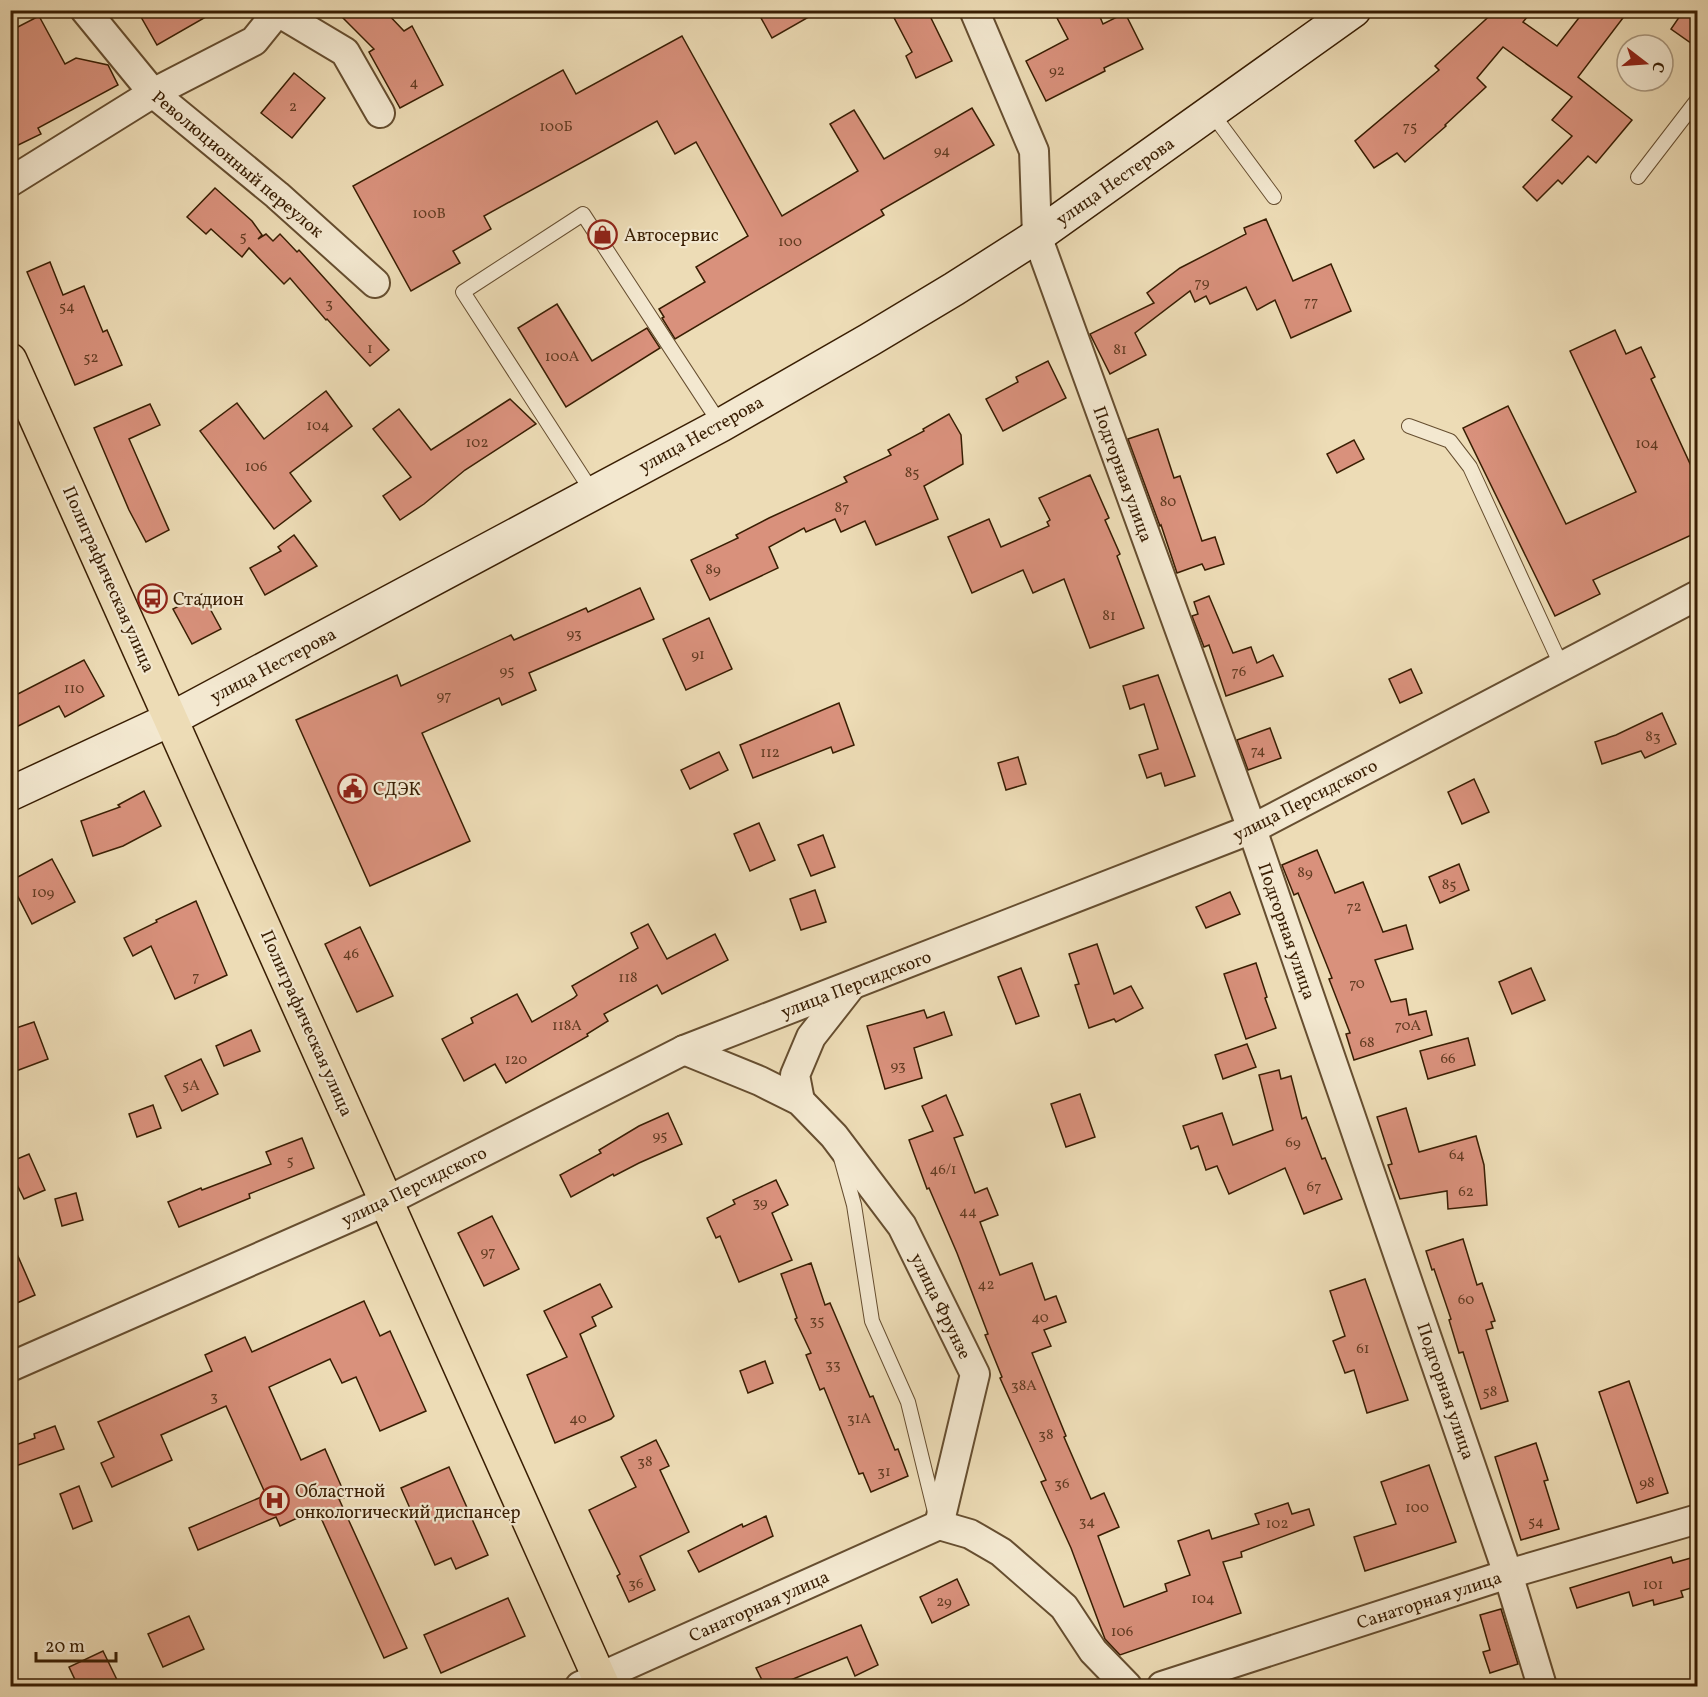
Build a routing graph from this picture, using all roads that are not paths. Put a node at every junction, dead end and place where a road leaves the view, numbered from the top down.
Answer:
1 (85, 10) edge
2 (974, 10) edge
3 (1354, 10) edge
4 (278, 11) edge
5 (153, 93) junction
6 (1698, 99) edge
7 (1211, 112) junction
8 (380, 113) dead end
9 (1638, 177) dead end
10 (10, 182) edge
11 (1274, 197) dead end
12 (1037, 236) junction
13 (375, 283) dead end
14 (10, 360) edge
15 (721, 425) junction
16 (1409, 426) dead end
17 (593, 493) junction
18 (1698, 595) edge
19 (1562, 667) junction
20 (171, 719) junction
21 (10, 794) edge
22 (1252, 829) junction
23 (851, 986) junction
24 (684, 1050) junction
25 (800, 1101) junction
26 (834, 1136) junction
27 (387, 1202) junction
28 (10, 1367) edge
29 (1698, 1518) edge
30 (939, 1525) junction
31 (1508, 1574) junction
32 (594, 1683) edge
33 (1126, 1686) edge
34 (1162, 1686) edge
35 (1542, 1686) edge

1 - 5 street, Революционный переулок
2 - 12 street, Подгорная улица
3 - 7 main road, улица Нестерова
4 - 5 street
4 - 8 street
5 - 10 street
5 - 13 street, Революционный переулок
6 - 9 lane
7 - 11 lane
7 - 12 main road, улица Нестерова
12 - 15 main road, улица Нестерова
12 - 22 street, Подгорная улица
14 - 20 main road, Полиграфическая улица
15 - 17 main road, улица Нестерова
15 - 17 lane
16 - 19 lane
17 - 20 main road, улица Нестерова
18 - 19 street, улица Персидского
19 - 22 street, улица Персидского
20 - 21 main road, улица Нестерова
20 - 27 main road, Полиграфическая улица
22 - 23 street, улица Персидского
22 - 31 street, Подгорная улица
23 - 24 street, улица Персидского
23 - 25 street
24 - 25 street, улица Фрунзе
24 - 27 street, улица Персидского
25 - 26 street, улица Фрунзе
26 - 30 lane
26 - 30 street, улица Фрунзе
27 - 28 street, улица Персидского
27 - 32 main road, Полиграфическая улица
29 - 31 street, Санаторная улица
30 - 32 street, Санаторная улица
30 - 33 street
31 - 34 street, Санаторная улица
31 - 35 street, Подгорная улица

